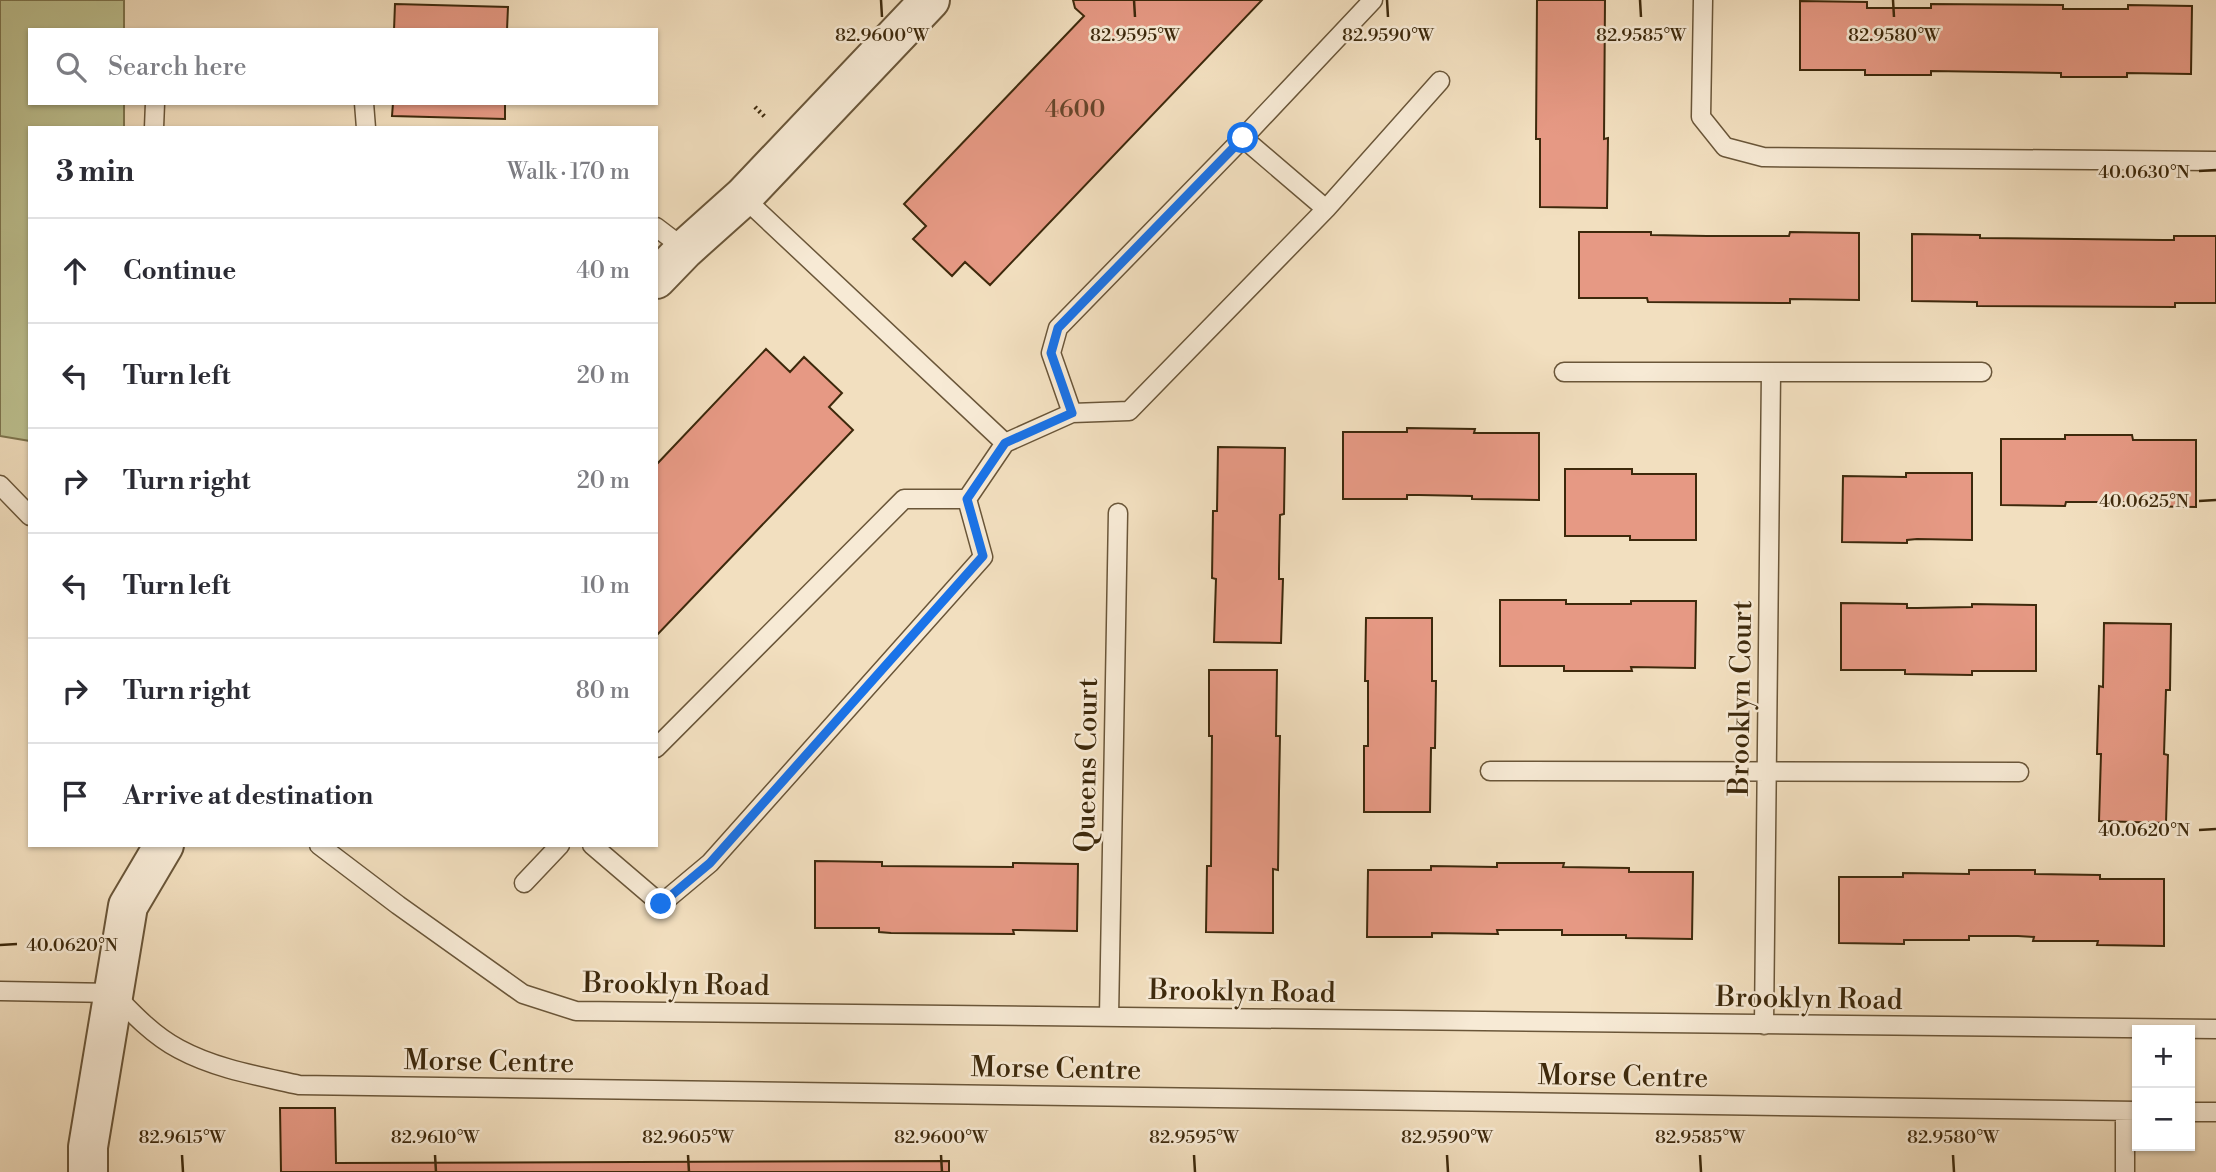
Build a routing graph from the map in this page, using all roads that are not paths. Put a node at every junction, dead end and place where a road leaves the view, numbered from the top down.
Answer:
1 (930, 0) edge
2 (1373, 0) edge
3 (1703, 0) edge
4 (1440, 81) dead end
5 (155, 105) edge
6 (364, 105) edge
7 (154, 126) edge
8 (366, 126) edge
9 (1243, 138) junction
10 (2216, 161) edge
11 (743, 197) junction
12 (1326, 209) junction
13 (671, 238) edge
14 (658, 274) edge
15 (1564, 372) dead end
16 (1771, 372) junction
17 (1982, 372) dead end
18 (1072, 413) junction
19 (1005, 443) junction
20 (0, 485) edge
21 (967, 499) junction
22 (1118, 513) dead end
23 (28, 514) edge
24 (658, 746) edge
25 (1490, 771) dead end
26 (1766, 771) junction
27 (2019, 772) dead end
28 (163, 847) edge
29 (322, 847) edge
30 (558, 847) edge
31 (594, 847) edge
32 (524, 883) dead end
33 (0, 991) edge
34 (113, 993) junction
35 (1109, 1017) junction
36 (1764, 1025) junction
37 (2216, 1029) edge
38 (2131, 1111) edge
39 (2195, 1112) edge
40 (2216, 1112) edge
41 (88, 1172) edge
42 (2125, 1172) edge

1 - 11 street
2 - 9 lane
3 - 10 lane
4 - 12 lane
5 - 7 lane
6 - 8 lane
9 - 12 lane
9 - 18 lane
11 - 13 street
11 - 19 lane
12 - 18 lane
13 - 14 street
15 - 16 lane
16 - 17 lane
16 - 26 lane, Brooklyn Court
18 - 19 lane
19 - 21 lane
20 - 23 lane
21 - 24 lane
21 - 31 lane
22 - 35 lane, Queens Court
25 - 26 lane
26 - 27 lane
26 - 36 lane, Brooklyn Court
28 - 34 street
29 - 35 lane, Brooklyn Road
30 - 32 lane
33 - 34 lane
34 - 38 lane, Morse Centre
34 - 41 street
35 - 36 lane, Brooklyn Road
36 - 37 lane, Brooklyn Road
38 - 42 lane
39 - 40 lane

